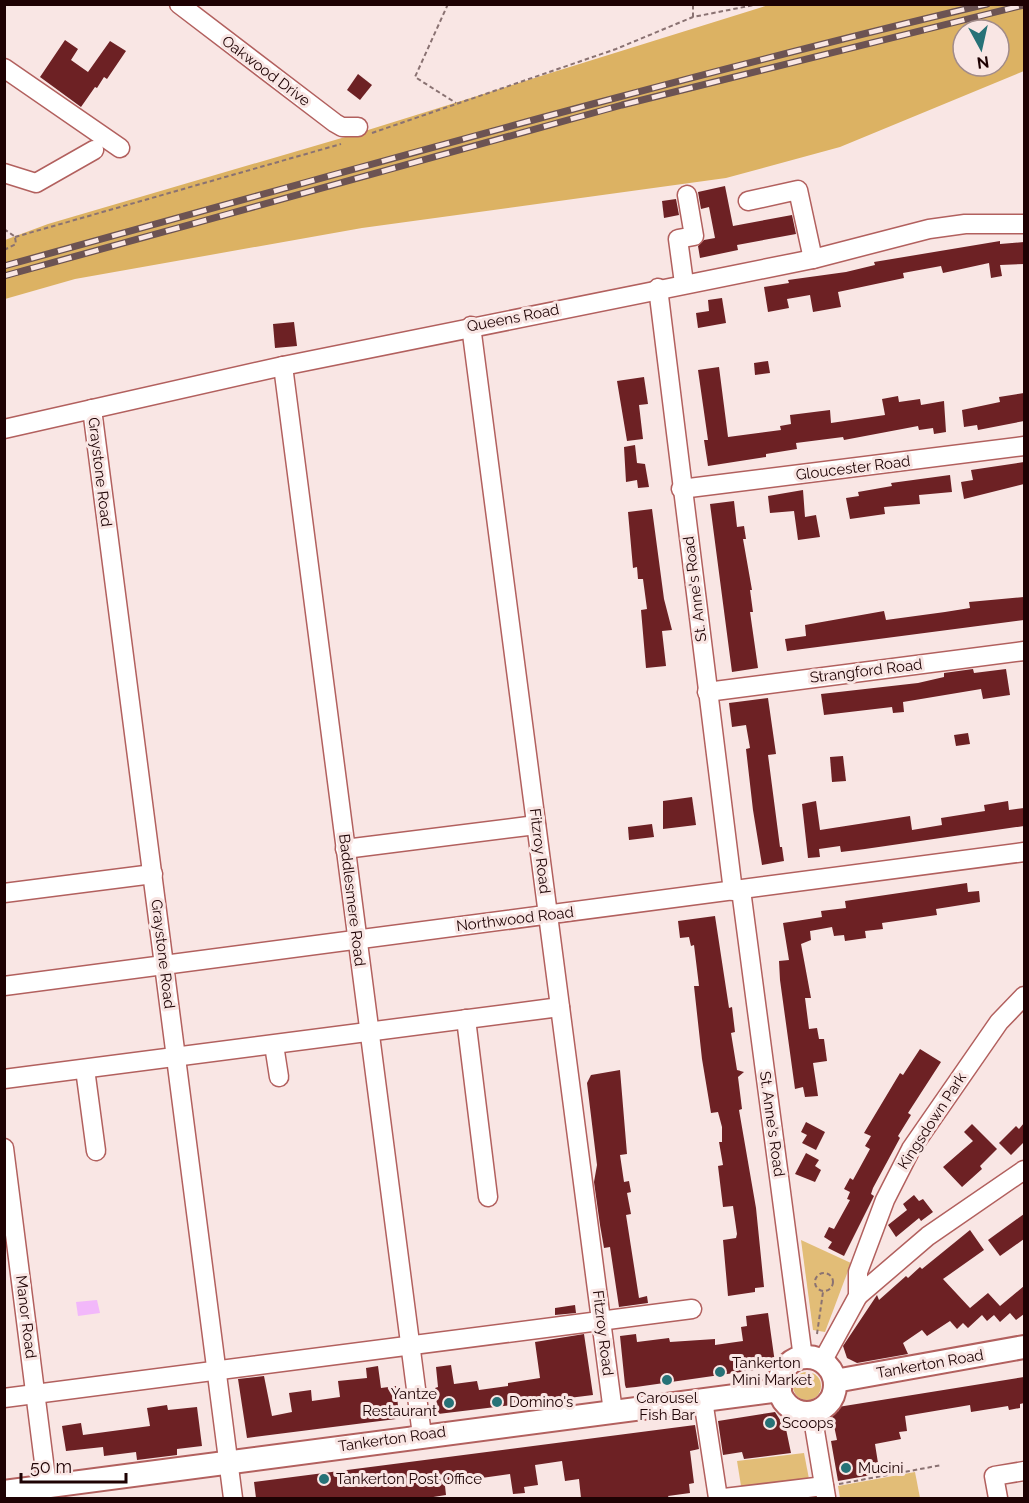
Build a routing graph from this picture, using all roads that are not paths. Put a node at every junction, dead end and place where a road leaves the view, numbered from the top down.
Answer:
1 (179, 4) edge
2 (4, 68) edge
3 (363, 131) road end
4 (120, 148) dead end
5 (94, 150) dead end
6 (4, 173) edge
7 (687, 195) dead end
8 (748, 201) dead end
9 (1024, 224) edge
10 (813, 259) junction
11 (684, 283) junction
12 (658, 288) junction
13 (471, 327) junction
14 (283, 366) junction
15 (92, 409) junction
16 (4, 429) edge
17 (1024, 446) edge
18 (681, 489) junction
19 (1024, 651) edge
20 (708, 692) junction
21 (536, 825) junction
22 (345, 849) junction
23 (1024, 852) edge
24 (153, 874) junction
25 (737, 890) junction
26 (4, 893) edge
27 (548, 915) junction
28 (357, 939) junction
29 (165, 964) junction
30 (4, 986) edge
31 (1024, 996) edge
32 (560, 1007) junction
33 (466, 1019) junction
34 (369, 1031) junction
35 (274, 1045) junction
36 (177, 1057) junction
37 (85, 1069) junction
38 (279, 1077) dead end
39 (4, 1079) edge
40 (4, 1148) edge
41 (96, 1151) dead end
42 (1024, 1170) edge
43 (488, 1197) dead end
44 (858, 1296) junction
45 (692, 1309) dead end
46 (601, 1319) junction
47 (410, 1345) junction
48 (1024, 1347) edge
49 (813, 1359) junction
50 (218, 1371) junction
51 (835, 1381) junction
52 (780, 1390) junction
53 (36, 1394) junction
54 (4, 1398) edge
55 (703, 1400) junction
56 (613, 1412) junction
57 (812, 1413) junction
58 (422, 1435) junction
59 (228, 1461) junction
60 (1024, 1471) edge
61 (47, 1486) junction
62 (4, 1492) edge
63 (826, 1492) edge
64 (233, 1498) edge
65 (718, 1498) edge
66 (724, 1498) edge
67 (998, 1498) edge

1 - 3 street, Oakwood Drive
2 - 4 street
5 - 6 street
7 - 11 street
8 - 10 street
9 - 10 street, Queens Road
10 - 11 street, Queens Road
11 - 12 street, Queens Road
12 - 13 street, Queens Road
12 - 18 street, St. Anne's Road
13 - 14 street, Queens Road
13 - 21 street, Fitzroy Road
14 - 15 street, Queens Road
14 - 22 street, Baddlesmere Road
15 - 16 street, Queens Road
15 - 24 street, Graystone Road
17 - 18 street, Gloucester Road
18 - 20 street, St. Anne's Road
19 - 20 street, Strangford Road
20 - 25 street, St. Anne's Road
21 - 22 street
21 - 27 street, Fitzroy Road
22 - 28 street, Baddlesmere Road
23 - 25 street, Northwood Road
24 - 26 street
24 - 29 street, Graystone Road
25 - 27 street, Northwood Road
25 - 49 street, St. Anne's Road
27 - 28 street, Northwood Road
27 - 32 street, Fitzroy Road
28 - 29 street, Northwood Road
28 - 34 street, Baddlesmere Road
29 - 30 street, Northwood Road
29 - 36 street, Graystone Road
31 - 44 street, Kingsdown Park
32 - 33 street
32 - 46 street, Fitzroy Road
33 - 34 street
33 - 43 street
34 - 35 street
34 - 47 street, Baddlesmere Road
35 - 36 street
35 - 38 street
36 - 37 street
36 - 50 street, Graystone Road
37 - 39 street
37 - 41 street
40 - 53 street, Manor Road
42 - 44 street, Kingsdown Park
44 - 49 street, Kingsdown Park
45 - 46 street
46 - 47 street
46 - 56 street, Fitzroy Road
47 - 50 street
47 - 58 street, Baddlesmere Road
48 - 51 main road, Tankerton Road
49 - 51 main road
49 - 52 main road
50 - 53 street
50 - 59 street, Graystone Road
51 - 57 main road
52 - 55 main road, Tankerton Road
52 - 57 main road
53 - 54 street
53 - 61 street, Manor Road
55 - 56 main road, Tankerton Road
55 - 65 street
56 - 58 main road, Tankerton Road
57 - 63 street
58 - 59 main road, Tankerton Road
59 - 61 main road, Tankerton Road
59 - 64 street, Graystone Road
60 - 67 street
61 - 62 main road, Tankerton Road
63 - 66 street

